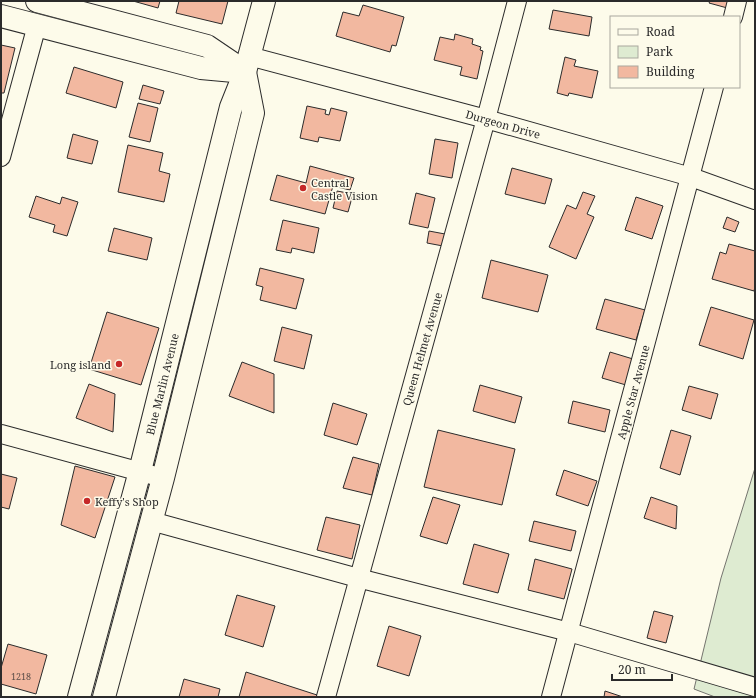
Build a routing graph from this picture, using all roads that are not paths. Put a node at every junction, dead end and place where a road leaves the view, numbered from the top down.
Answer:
1 (37, 1) edge
2 (264, 1) edge
3 (517, 1) edge
4 (737, 1) edge
5 (1, 16) edge
6 (733, 16) edge
7 (37, 25) junction
8 (247, 64) junction
9 (714, 88) edge
10 (486, 119) junction
11 (1, 157) edge
12 (691, 177) junction
13 (755, 200) edge
14 (1, 434) edge
15 (140, 471) junction
16 (163, 478) junction
17 (151, 521) junction
18 (358, 578) junction
19 (569, 632) junction
20 (755, 686) edge
21 (79, 697) edge
22 (104, 697) edge
23 (326, 697) edge
24 (551, 697) edge

1 - 8 street
2 - 8 street, Blue Marlin Avenue
3 - 10 street, Queen Helmet Avenue
4 - 6 street
5 - 7 street
7 - 8 street
7 - 11 street
8 - 10 street, Durgeon Drive
8 - 15 street, Blue Marlin Avenue
8 - 16 street, Blue Marlin Avenue
9 - 12 street, Apple Star Avenue
10 - 12 street, Durgeon Drive
10 - 18 street, Queen Helmet Avenue
12 - 13 street, Durgeon Drive
12 - 19 street, Apple Star Avenue
14 - 15 street
15 - 16 street
15 - 21 street, Blue Marlin Avenue
16 - 17 street, Blue Marlin Avenue
17 - 18 street
17 - 22 street, Blue Marlin Avenue
18 - 19 street
18 - 23 street, Queen Helmet Avenue
19 - 20 street
19 - 24 street, Apple Star Avenue

